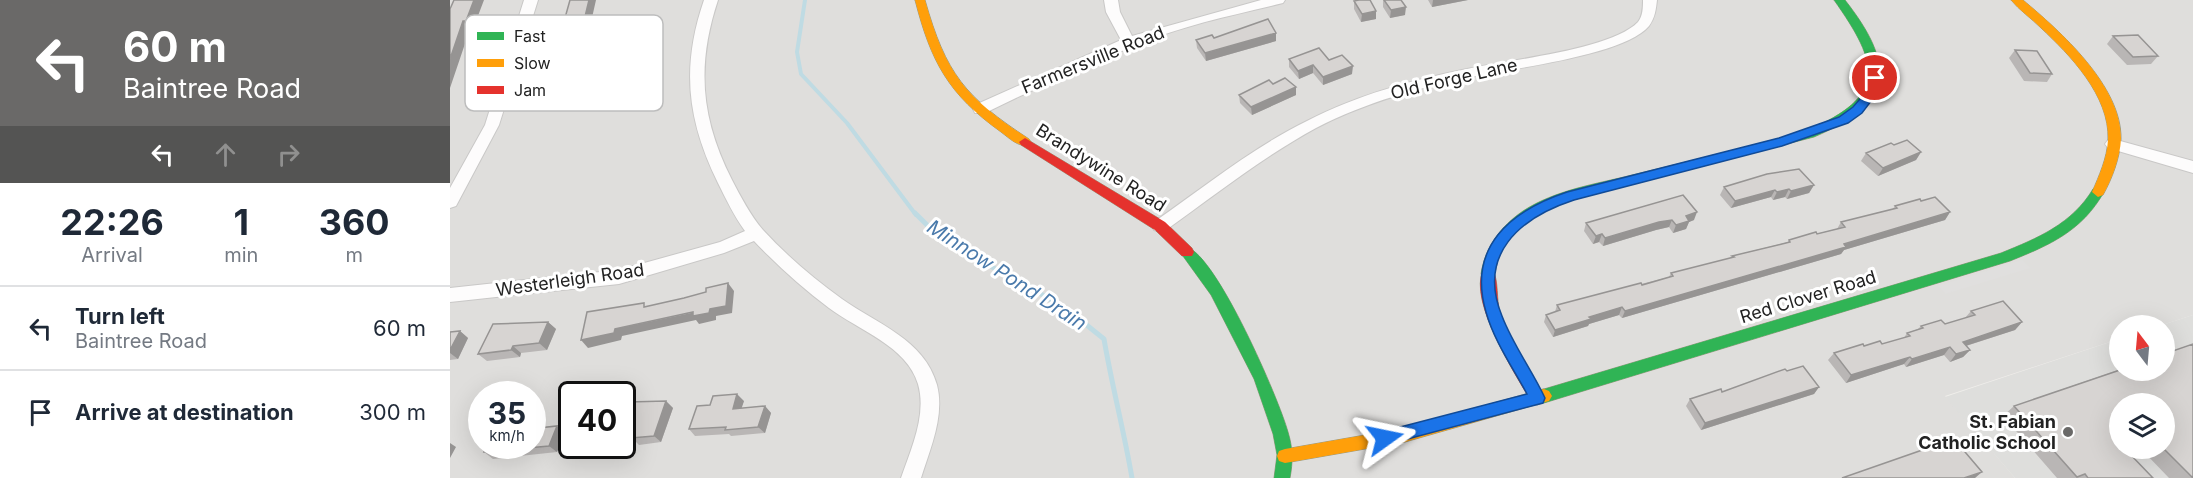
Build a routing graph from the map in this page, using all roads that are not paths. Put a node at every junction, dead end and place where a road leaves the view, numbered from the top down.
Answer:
1 (531, 0) edge
2 (711, 0) edge
3 (920, 0) edge
4 (1111, 0) edge
5 (1278, 0) edge
6 (1650, 0) edge
7 (1839, 0) edge
8 (2016, 0) edge
9 (526, 15) edge
10 (1129, 43) junction
11 (980, 109) junction
12 (496, 111) edge
13 (2113, 144) junction
14 (2193, 168) edge
15 (450, 202) edge
16 (1160, 226) junction
17 (756, 232) junction
18 (450, 295) edge
19 (1537, 398) junction
20 (1286, 456) junction
21 (911, 478) edge
22 (1282, 478) edge

1 - 9 street
2 - 17 street
3 - 11 street, Brandywine Road
4 - 10 street
5 - 10 street, Farmersville Road
6 - 16 street, Old Forge Lane
7 - 19 street
8 - 13 street, Red Clover Road
10 - 11 street, Farmersville Road
11 - 16 street, Brandywine Road
12 - 15 street
13 - 14 street
13 - 19 street, Red Clover Road
16 - 20 street, Brandywine Road
17 - 18 street, Westerleigh Road
17 - 21 street
19 - 20 street, Red Clover Road
20 - 22 street, Brandywine Road

